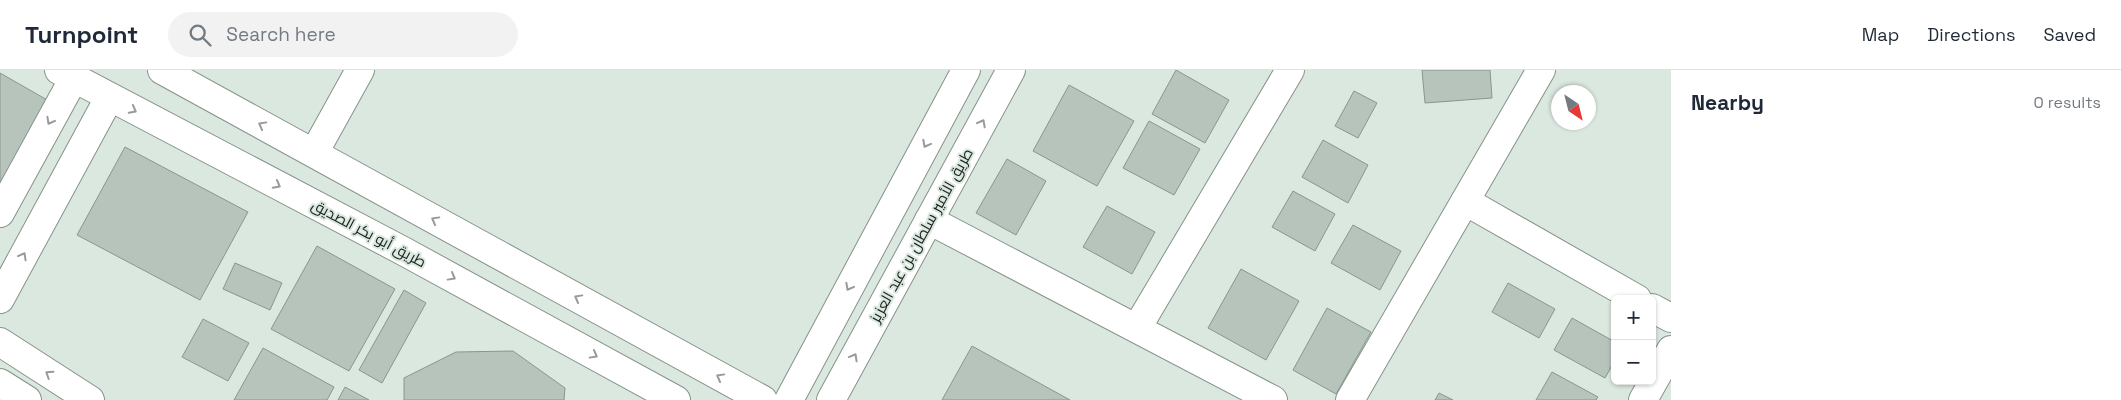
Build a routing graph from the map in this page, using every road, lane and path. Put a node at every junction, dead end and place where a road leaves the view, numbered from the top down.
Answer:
1 (162, 70) edge
2 (360, 70) edge
3 (966, 70) edge
4 (1011, 70) edge
5 (1290, 70) edge
6 (1541, 70) edge
7 (66, 74) edge
8 (109, 98) junction
9 (314, 153) junction
10 (1465, 201) junction
11 (0, 213) edge
12 (929, 220) junction
13 (1629, 295) edge
14 (0, 299) edge
15 (1656, 310) edge
16 (1671, 318) edge
17 (1136, 328) junction
18 (0, 342) edge
19 (1671, 350) edge
20 (0, 383) edge
21 (27, 400) edge
22 (90, 400) edge
23 (676, 400) edge
24 (763, 400) edge
25 (789, 400) edge
26 (831, 400) edge
27 (1273, 400) edge
28 (1350, 400) edge
29 (1643, 400) edge

9 -> 1 main road
2 - 9 main road
3 -> 25 main road
12 -> 4 main road, طريق الأمير سلطان بن عبد العزيز
5 - 17 main road
6 - 10 main road
7 - 8 main road, طريق أبو بكر الصديق
7 -> 11 main road
14 -> 8 main road
8 -> 23 main road, طريق أبو بكر الصديق
24 -> 9 main road
10 - 13 main road
10 - 28 main road
12 - 17 main road
26 -> 12 main road, طريق الأمير سلطان بن عبد العزيز
15 - 16 main road
17 - 27 main road
22 -> 18 main road
19 - 29 main road
20 - 21 main road

